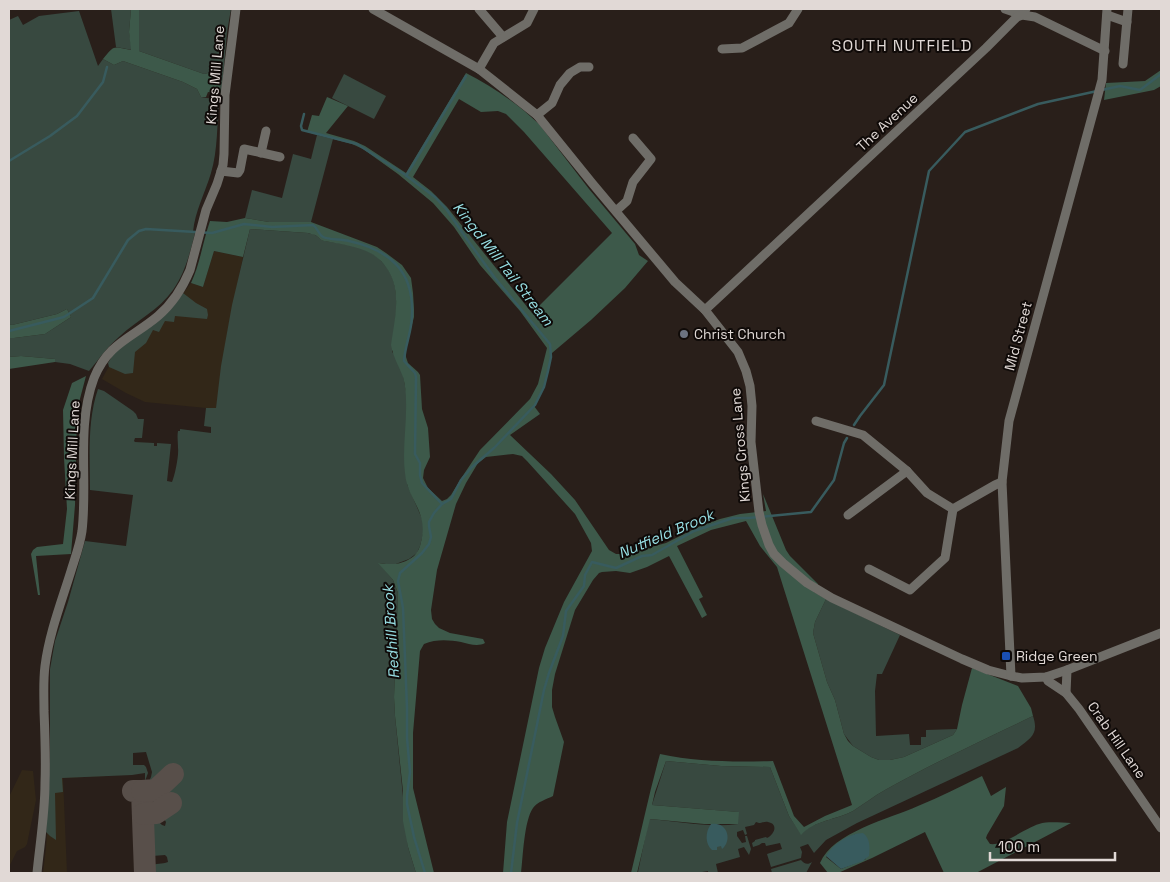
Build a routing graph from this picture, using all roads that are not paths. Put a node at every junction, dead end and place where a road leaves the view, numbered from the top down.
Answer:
1 (236, 9) edge
2 (373, 9) edge
3 (479, 9) edge
4 (534, 9) edge
5 (798, 9) edge
6 (1005, 9) edge
7 (1128, 9) edge
8 (1024, 12) edge
9 (1107, 12) edge
10 (1127, 22) junction
11 (503, 38) junction
12 (722, 49) dead end
13 (1105, 51) junction
14 (1124, 64) dead end
15 (590, 67) dead end
16 (479, 69) junction
17 (537, 115) junction
18 (266, 131) dead end
19 (634, 138) dead end
20 (261, 153) junction
21 (280, 157) dead end
22 (222, 171) junction
23 (616, 211) junction
24 (705, 310) junction
25 (816, 421) dead end
26 (907, 471) junction
27 (1002, 482) junction
28 (954, 509) junction
29 (848, 514) dead end
30 (869, 569) dead end
31 (1161, 633) edge
32 (1067, 670) junction
33 (1011, 676) junction
34 (1046, 677) junction
35 (1066, 693) junction
36 (1161, 828) edge
37 (37, 873) edge

1 - 22 street, Kings Mill Lane
2 - 16 street, Kings Cross Lane
3 - 11 street
4 - 11 street
5 - 12 street
6 - 8 street
7 - 10 street
8 - 13 street
8 - 24 street, The Avenue
9 - 10 street
9 - 13 street, Mid Street
10 - 14 street
11 - 16 street
13 - 27 street, Mid Street
15 - 17 street
16 - 17 street, Kings Cross Lane
17 - 23 street, Kings Cross Lane
18 - 20 street
19 - 23 street
20 - 21 street
20 - 22 street
22 - 37 street, Kings Mill Lane
23 - 24 street, Kings Cross Lane
24 - 33 street, Kings Cross Lane
25 - 26 street
26 - 28 street
26 - 29 street
27 - 28 street
27 - 33 street, Mid Street
28 - 30 street
31 - 32 street, Kings Cross Lane
32 - 34 street, Kings Cross Lane
32 - 35 street
33 - 34 street, Kings Cross Lane
34 - 35 street, Crab Hill Lane
35 - 36 street, Crab Hill Lane

